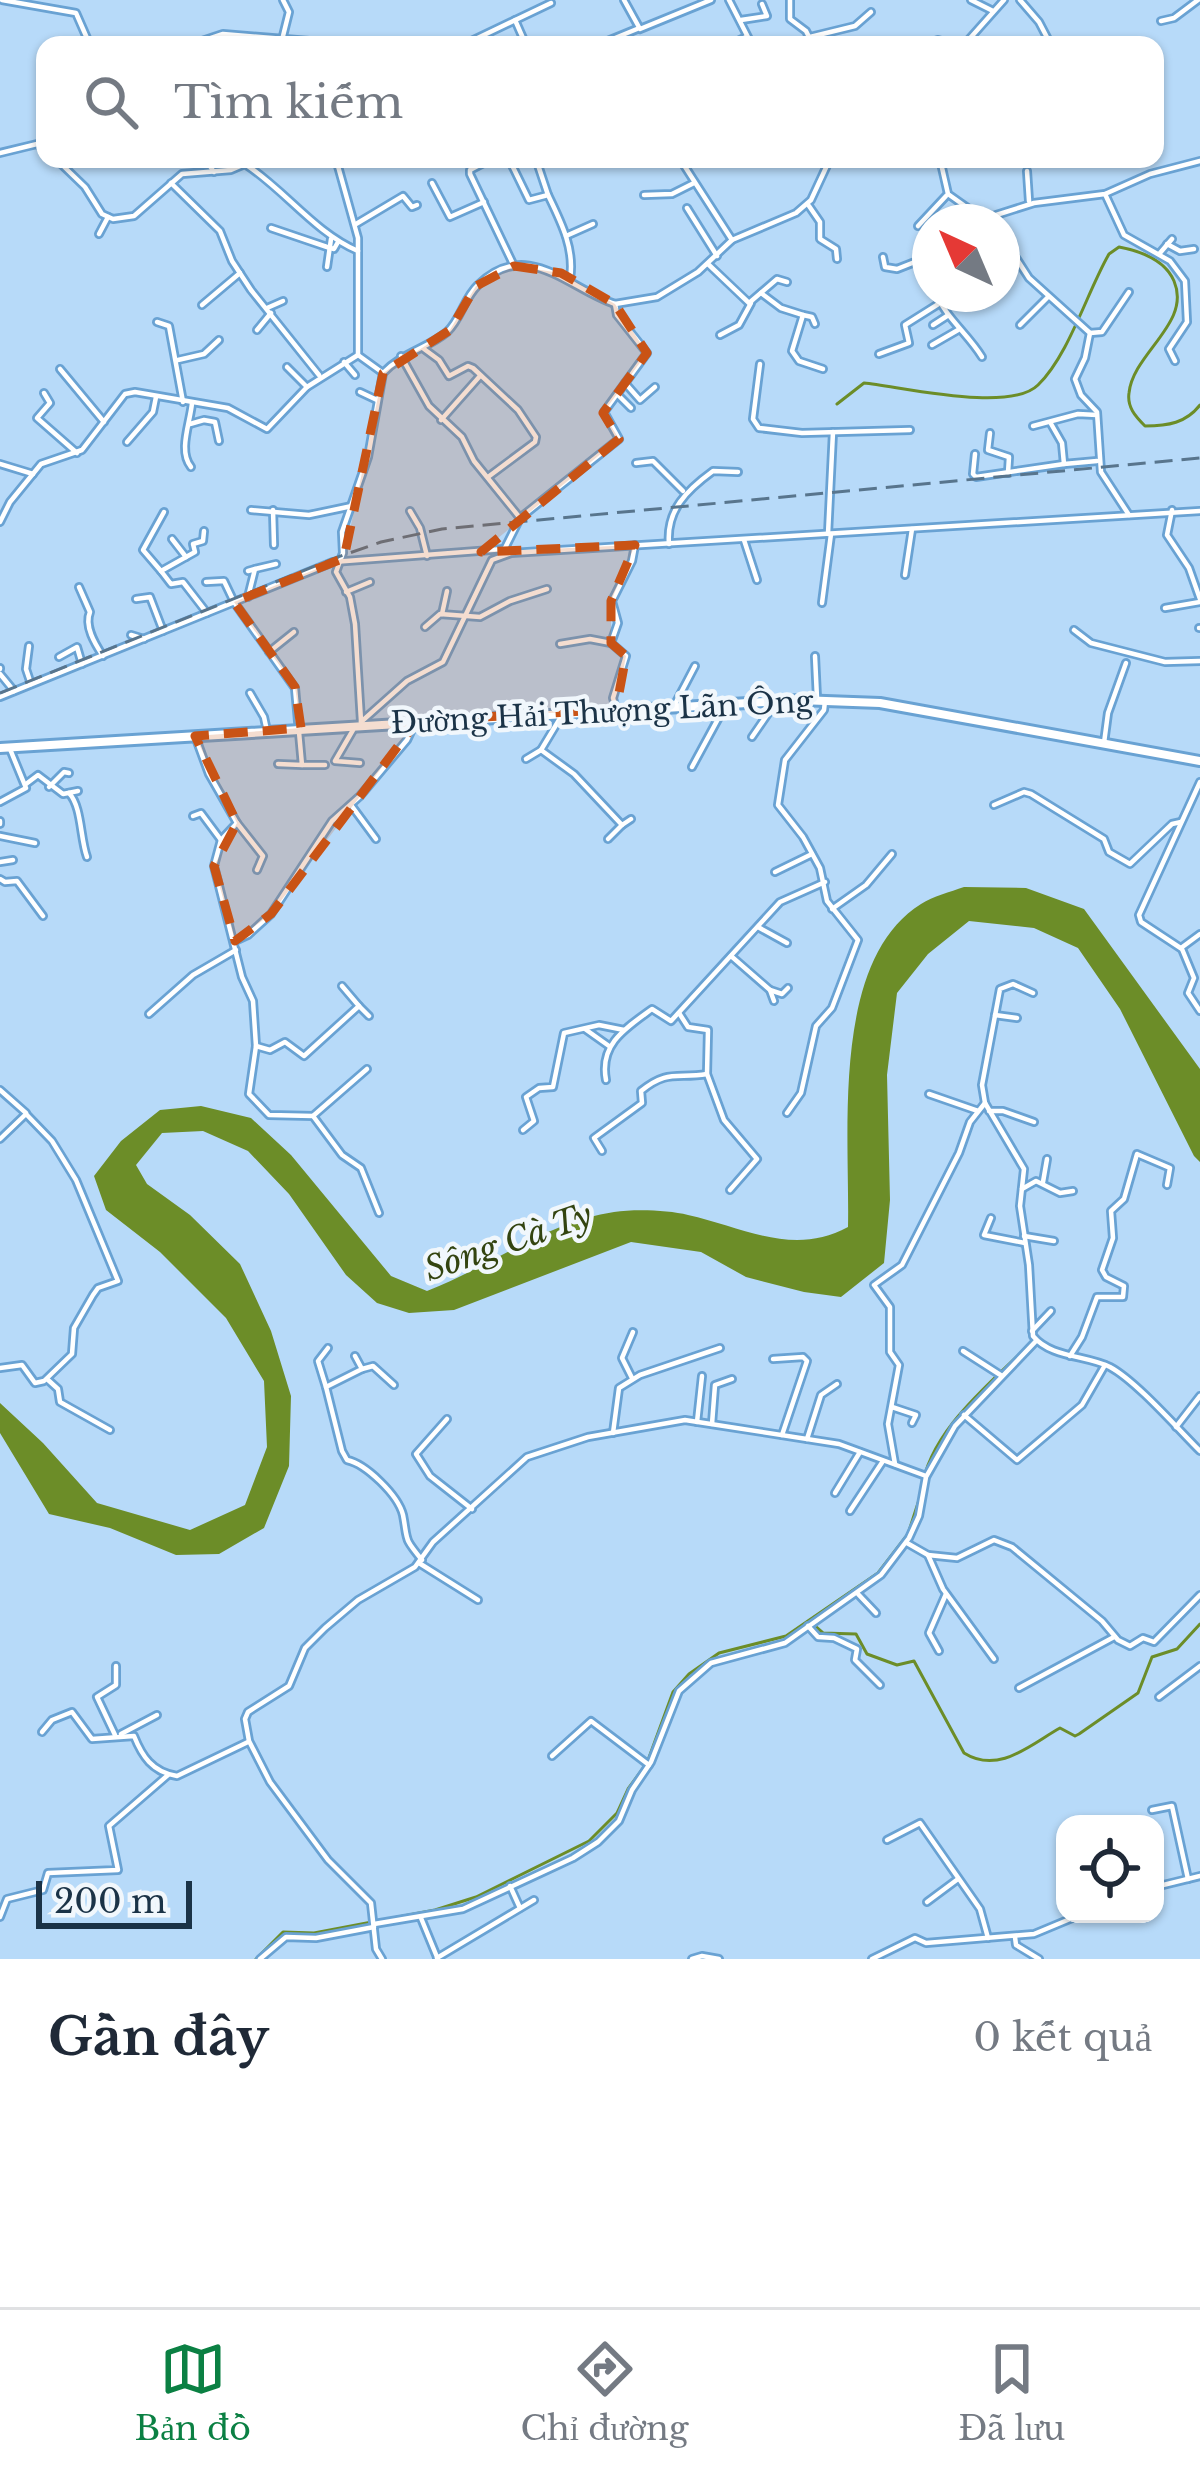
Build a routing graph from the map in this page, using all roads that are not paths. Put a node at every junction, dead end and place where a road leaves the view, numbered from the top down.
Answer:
1 (2, 0) edge
2 (283, 0) edge
3 (624, 0) edge
4 (712, 0) edge
5 (729, 0) edge
6 (790, 0) edge
7 (971, 0) edge
8 (1004, 0) edge
9 (1020, 0) edge
10 (1198, 0) edge
11 (551, 3) dead end
12 (762, 4) dead end
13 (994, 11) junction
14 (871, 12) dead end
15 (515, 20) junction
16 (741, 20) junction
17 (1161, 21) dead end
18 (638, 28) junction
19 (86, 36) edge
20 (217, 36) edge
21 (283, 36) joint
22 (482, 36) edge
23 (522, 36) edge
24 (619, 36) edge
25 (748, 36) edge
26 (807, 36) edge
27 (826, 36) edge
28 (969, 36) edge
29 (1046, 36) edge
30 (36, 144) edge
31 (0, 153) edge
32 (1200, 161) edge
33 (64, 168) edge
34 (212, 168) edge
35 (233, 168) edge
36 (250, 168) edge
37 (339, 168) edge
38 (476, 168) edge
39 (514, 168) edge
40 (539, 168) edge
41 (685, 168) edge
42 (825, 168) edge
43 (942, 168) edge
44 (1027, 171) dead end
45 (214, 172) junction
46 (170, 183) junction
47 (431, 183) dead end
48 (694, 183) junction
49 (948, 194) junction
50 (1105, 194) junction
51 (548, 195) junction
52 (644, 195) dead end
53 (484, 202) junction
54 (807, 204) junction
55 (939, 204) edge
56 (962, 204) edge
57 (1029, 204) junction
58 (417, 205) dead end
59 (687, 208) dead end
60 (1020, 208) edge
61 (108, 217) junction
62 (356, 224) junction
63 (593, 224) dead end
64 (271, 228) dead end
65 (99, 234) dead end
66 (566, 236) junction
67 (334, 240) junction
68 (732, 240) junction
69 (331, 248) junction
70 (1194, 249) dead end
71 (358, 251) junction
72 (1160, 254) junction
73 (716, 256) junction
74 (884, 257) dead end
75 (837, 259) dead end
76 (912, 263) edge
77 (708, 264) junction
78 (514, 266) junction
79 (327, 267) dead end
80 (1020, 267) edge
81 (240, 273) junction
82 (569, 279) junction
83 (788, 282) dead end
84 (1129, 292) dead end
85 (761, 293) junction
86 (1048, 297) junction
87 (1199, 299) edge
88 (284, 301) dead end
89 (751, 302) junction
90 (1188, 302) junction
91 (616, 304) junction
92 (202, 305) dead end
93 (269, 311) junction
94 (926, 312) edge
95 (945, 312) edge
96 (803, 315) junction
97 (947, 316) junction
98 (157, 322) dead end
99 (814, 324) dead end
100 (932, 325) dead end
101 (1020, 325) dead end
102 (959, 328) junction
103 (257, 330) dead end
104 (1090, 333) junction
105 (720, 335) dead end
106 (219, 340) dead end
107 (932, 345) dead end
108 (422, 347) junction
109 (879, 354) dead end
110 (358, 356) junction
111 (401, 356) junction
112 (982, 357) dead end
113 (176, 360) junction
114 (1175, 361) dead end
115 (344, 362) junction
116 (760, 364) dead end
117 (287, 367) dead end
118 (60, 369) dead end
119 (823, 369) dead end
120 (383, 373) junction
121 (355, 375) dead end
122 (320, 376) junction
123 (480, 376) junction
124 (625, 383) junction
125 (307, 387) junction
126 (655, 387) dead end
127 (360, 392) dead end
128 (44, 393) dead end
129 (617, 394) junction
130 (155, 397) junction
131 (378, 400) junction
132 (183, 402) junction
133 (192, 404) junction
134 (631, 408) dead end
135 (1097, 415) junction
136 (441, 420) junction
137 (104, 422) junction
138 (1050, 422) junction
139 (190, 424) junction
140 (1033, 426) dead end
141 (833, 429) junction
142 (910, 430) dead end
143 (989, 433) dead end
144 (219, 441) dead end
145 (127, 442) dead end
146 (77, 453) junction
147 (975, 454) dead end
148 (1099, 460) junction
149 (636, 463) dead end
150 (0, 464) edge
151 (1064, 464) junction
152 (191, 467) dead end
153 (738, 472) dead end
154 (1008, 473) junction
155 (33, 475) junction
156 (488, 477) junction
157 (685, 492) junction
158 (352, 506) junction
159 (251, 510) dead end
160 (272, 510) junction
161 (1172, 510) junction
162 (1200, 511) edge
163 (164, 512) dead end
164 (410, 512) dead end
165 (1129, 515) junction
166 (520, 518) junction
167 (0, 522) edge
168 (912, 529) junction
169 (204, 531) dead end
170 (829, 534) junction
171 (744, 538) junction
172 (172, 539) dead end
173 (669, 544) junction
174 (274, 545) dead end
175 (634, 545) junction
176 (505, 552) junction
177 (427, 556) junction
178 (186, 557) junction
179 (338, 562) junction
180 (276, 564) dead end
181 (161, 571) junction
182 (905, 575) dead end
183 (757, 580) dead end
184 (206, 582) dead end
185 (370, 582) dead end
186 (80, 586) dead end
187 (547, 589) dead end
188 (447, 591) dead end
189 (346, 592) junction
190 (248, 597) junction
191 (136, 599) dead end
192 (1200, 600) edge
193 (234, 602) junction
194 (822, 603) dead end
195 (1165, 608) dead end
196 (207, 613) junction
197 (442, 614) junction
198 (465, 618) junction
199 (425, 627) dead end
200 (1074, 630) dead end
201 (163, 631) junction
202 (294, 632) dead end
203 (131, 635) dead end
204 (144, 639) junction
205 (611, 643) junction
206 (560, 644) dead end
207 (29, 646) dead end
208 (269, 652) junction
209 (104, 656) junction
210 (815, 656) dead end
211 (59, 657) dead end
212 (1200, 662) edge
213 (1126, 663) dead end
214 (82, 664) junction
215 (695, 666) dead end
216 (0, 670) edge
217 (31, 684) junction
218 (14, 691) junction
219 (250, 693) dead end
220 (0, 697) edge
221 (777, 700) junction
222 (821, 701) junction
223 (727, 703) junction
224 (674, 706) junction
225 (616, 709) junction
226 (563, 712) junction
227 (417, 721) junction
228 (359, 724) junction
229 (301, 729) junction
230 (267, 731) junction
231 (195, 736) junction
232 (752, 736) dead end
233 (1104, 743) junction
234 (5, 747) edge
235 (541, 750) junction
236 (526, 759) dead end
237 (1200, 761) edge
238 (360, 763) dead end
239 (278, 764) dead end
240 (302, 765) junction
241 (325, 765) dead end
242 (692, 767) dead end
243 (69, 773) dead end
244 (1200, 782) edge
245 (26, 784) junction
246 (49, 787) junction
247 (78, 791) dead end
248 (69, 794) junction
249 (0, 802) edge
250 (350, 804) junction
251 (994, 805) dead end
252 (193, 816) dead end
253 (631, 819) dead end
254 (1181, 822) junction
255 (238, 823) junction
256 (622, 825) junction
257 (0, 836) edge
258 (376, 839) dead end
259 (608, 839) dead end
260 (221, 840) junction
261 (35, 843) dead end
262 (812, 854) junction
263 (892, 854) dead end
264 (87, 857) dead end
265 (13, 860) dead end
266 (0, 862) edge
267 (257, 870) dead end
268 (775, 872) dead end
269 (0, 879) edge
270 (824, 882) junction
271 (832, 909) junction
272 (43, 916) dead end
273 (758, 927) junction
274 (1200, 934) edge
275 (235, 940) junction
276 (787, 943) dead end
277 (1181, 948) junction
278 (236, 950) junction
279 (731, 956) junction
280 (1197, 980) edge
281 (343, 986) dead end
282 (788, 988) dead end
283 (770, 990) junction
284 (1033, 993) dead end
285 (775, 1000) dead end
286 (359, 1006) junction
287 (1200, 1011) edge
288 (679, 1013) junction
289 (149, 1014) dead end
290 (995, 1015) junction
291 (369, 1016) dead end
292 (1017, 1018) dead end
293 (585, 1029) junction
294 (624, 1030) junction
295 (256, 1046) junction
296 (609, 1046) junction
297 (368, 1069) dead end
298 (707, 1074) junction
299 (606, 1080) dead end
300 (0, 1090) edge
301 (929, 1094) dead end
302 (985, 1103) junction
303 (978, 1111) junction
304 (989, 1112) junction
305 (787, 1113) dead end
306 (26, 1114) junction
307 (313, 1116) junction
308 (1034, 1122) dead end
309 (523, 1130) dead end
310 (0, 1138) edge
311 (602, 1151) dead end
312 (1047, 1159) dead end
313 (1043, 1183) junction
314 (1167, 1185) dead end
315 (1022, 1189) junction
316 (730, 1190) dead end
317 (1073, 1191) dead end
318 (380, 1213) dead end
319 (991, 1217) dead end
320 (1024, 1239) junction
321 (1054, 1241) dead end
322 (1051, 1311) dead end
323 (1032, 1331) junction
324 (633, 1332) dead end
325 (1036, 1341) junction
326 (328, 1348) dead end
327 (720, 1348) dead end
328 (963, 1352) dead end
329 (1070, 1356) junction
330 (355, 1357) dead end
331 (773, 1359) dead end
332 (1105, 1365) junction
333 (0, 1368) edge
334 (362, 1369) junction
335 (702, 1376) dead end
336 (1002, 1376) junction
337 (632, 1378) junction
338 (732, 1378) dead end
339 (47, 1379) junction
340 (836, 1384) dead end
341 (394, 1385) dead end
342 (326, 1387) junction
343 (1200, 1396) edge
344 (892, 1407) junction
345 (964, 1415) junction
346 (447, 1419) dead end
347 (698, 1422) junction
348 (912, 1423) dead end
349 (712, 1424) junction
350 (1175, 1427) junction
351 (110, 1430) dead end
352 (613, 1433) junction
353 (782, 1435) junction
354 (807, 1439) junction
355 (861, 1450) junction
356 (1200, 1450) edge
357 (884, 1459) junction
358 (895, 1464) junction
359 (923, 1475) junction
360 (836, 1493) dead end
361 (472, 1509) junction
362 (850, 1511) dead end
363 (907, 1543) junction
364 (928, 1555) junction
365 (420, 1562) junction
366 (858, 1594) junction
367 (946, 1594) junction
368 (1200, 1595) edge
369 (478, 1600) dead end
370 (876, 1613) dead end
371 (808, 1626) junction
372 (1115, 1636) junction
373 (939, 1651) dead end
374 (994, 1659) dead end
375 (116, 1666) dead end
376 (1200, 1666) edge
377 (880, 1685) dead end
378 (1019, 1688) dead end
379 (1159, 1697) dead end
380 (158, 1715) dead end
381 (42, 1732) dead end
382 (118, 1734) junction
383 (249, 1741) junction
384 (552, 1756) dead end
385 (646, 1763) junction
386 (168, 1775) junction
387 (1152, 1810) dead end
388 (887, 1840) dead end
389 (1200, 1876) edge
390 (958, 1879) junction
391 (1188, 1879) junction
392 (1164, 1885) edge
393 (509, 1886) junction
394 (534, 1900) dead end
395 (927, 1902) dead end
396 (520, 1908) junction
397 (0, 1917) edge
398 (421, 1918) junction
399 (1062, 1923) edge
400 (374, 1926) junction
401 (1015, 1937) junction
402 (988, 1938) junction
403 (438, 1958) edge
404 (260, 1959) edge
405 (382, 1959) edge
406 (692, 1959) edge
407 (719, 1959) edge
408 (872, 1959) edge
409 (1039, 1959) edge

1 - 19 street
2 - 21 street
3 - 18 street
4 - 18 street
5 - 16 street
6 - 26 street
7 - 13 street
8 - 13 street
9 - 29 street
10 - 17 street
11 - 15 street
12 - 16 street
13 - 28 street
14 - 27 street
15 - 22 street
15 - 23 street
16 - 25 street
18 - 24 street
20 - 21 street
30 - 31 street
32 - 50 street
33 - 61 street
34 - 45 street
35 - 45 street
36 - 67 street
37 - 62 street
38 - 53 street
39 - 51 street
40 - 51 street
41 - 48 street
42 - 54 street
43 - 49 street
44 - 57 street
45 - 46 street
46 - 61 street
46 - 81 street
47 - 53 street
48 - 52 street
48 - 68 street
49 - 55 street
49 - 56 street
50 - 57 street
50 - 72 street
51 - 66 street
53 - 78 street
54 - 68 street
54 - 75 street
57 - 60 street
58 - 62 street
59 - 73 street
61 - 65 street
62 - 71 street
63 - 66 street
64 - 69 street
66 - 82 street
67 - 69 street
67 - 71 street
68 - 73 street
69 - 79 street
70 - 72 street
71 - 110 street
72 - 90 street
73 - 77 street
74 - 76 street
77 - 89 street
77 - 91 street
78 - 82 street
78 - 108 street
80 - 86 street
81 - 92 street
81 - 93 street
82 - 91 street
83 - 85 street
84 - 104 street
85 - 89 street
85 - 96 street
86 - 101 street
86 - 104 street
87 - 90 street
88 - 93 street
89 - 105 street
90 - 114 street
91 - 124 street
93 - 103 street
93 - 122 street
94 - 109 street
95 - 97 street
96 - 99 street
96 - 119 street
97 - 100 street
97 - 102 street
98 - 113 street
102 - 107 street
102 - 112 street
104 - 135 street
106 - 113 street
108 - 111 street
108 - 123 street
110 - 115 street
110 - 120 street
111 - 120 street
111 - 136 street
113 - 132 street
115 - 121 street
115 - 122 street
116 - 141 street
117 - 125 street
118 - 137 street
120 - 131 street
122 - 125 street
123 - 136 street
123 - 156 street
124 - 126 street
124 - 129 street
125 - 133 street
127 - 131 street
128 - 146 street
129 - 134 street
129 - 166 street
130 - 132 street
130 - 137 street
130 - 145 street
131 - 158 street
132 - 133 street
133 - 139 street
135 - 138 street
135 - 148 street
136 - 156 street
137 - 146 street
138 - 140 street
138 - 151 street
139 - 144 street
139 - 152 street
141 - 142 street
141 - 170 street
143 - 154 street
146 - 155 street
147 - 154 street
148 - 151 street
148 - 165 street
149 - 157 street
150 - 155 street
151 - 154 street
153 - 157 street
155 - 167 street
156 - 166 street
157 - 173 street
158 - 160 street
158 - 179 street
159 - 160 street
160 - 174 street
161 - 162 street
161 - 165 street
161 - 192 street
163 - 181 street
164 - 177 street
165 - 168 street
166 - 176 street
168 - 170 street
168 - 182 street
169 - 178 street
170 - 171 street
170 - 194 street
171 - 173 street
171 - 183 street
172 - 178 street
173 - 175 street
175 - 176 street
175 - 205 street
176 - 177 street
176 - 198 street
177 - 179 street
178 - 181 street
179 - 189 street
179 - 190 street
180 - 190 street
181 - 196 street
184 - 193 street
185 - 189 street
186 - 209 street
187 - 198 street
188 - 197 street
189 - 228 street
190 - 193 street
191 - 201 street
192 - 195 street
193 - 196 street
193 - 208 street
196 - 201 street
197 - 198 street
197 - 199 street
198 - 228 street
200 - 212 street
201 - 204 street
202 - 208 street
203 - 204 street
204 - 209 street
205 - 206 street
205 - 225 street
207 - 217 street
208 - 229 street
209 - 214 street
210 - 222 street
211 - 214 street
213 - 233 street
214 - 217 street
215 - 224 street
216 - 218 street
217 - 218 street
218 - 220 street
219 - 230 street
221 - 222 street, Đường Hải Thượng Lãn Ông
221 - 223 street, Đường Hải Thượng Lãn Ông
221 - 232 street
222 - 233 street, Đường Hải Thượng Lãn Ông
222 - 262 street
223 - 224 street, Đường Hải Thượng Lãn Ông
223 - 242 street
224 - 225 street, Đường Hải Thượng Lãn Ông
225 - 226 street, Đường Hải Thượng Lãn Ông
226 - 227 street, Đường Hải Thượng Lãn Ông
226 - 235 street
227 - 228 street, Đường Hải Thượng Lãn Ông
227 - 250 street
228 - 229 street, Đường Hải Thượng Lãn Ông
228 - 238 street
229 - 230 street, Đường Hải Thượng Lãn Ông
229 - 240 street
230 - 231 street, Đường Hải Thượng Lãn Ông
231 - 234 street, Đường Hải Thượng Lãn Ông
231 - 255 street
233 - 237 street, Đường Hải Thượng Lãn Ông
234 - 245 street
235 - 236 street
235 - 256 street
239 - 240 street
240 - 241 street
243 - 246 street
244 - 254 street
245 - 246 street
245 - 249 street
246 - 248 street
247 - 248 street
248 - 264 street
250 - 258 street
250 - 275 street
251 - 254 street
252 - 260 street
253 - 256 street
254 - 277 street
255 - 260 street
255 - 267 street
256 - 259 street
257 - 261 street
260 - 275 street
262 - 268 street
262 - 270 street
263 - 271 street
265 - 266 street
269 - 272 street
270 - 271 street
270 - 273 street
271 - 305 street
273 - 276 street
273 - 279 street
274 - 277 street
275 - 278 street
277 - 280 street
278 - 289 street
278 - 295 street
279 - 283 street
279 - 288 street
280 - 287 street
281 - 286 street
282 - 283 street
283 - 285 street
284 - 290 street
286 - 291 street
286 - 295 street
288 - 294 street
288 - 298 street
290 - 292 street
290 - 302 street
293 - 294 street
293 - 296 street
293 - 309 street
294 - 296 street
295 - 307 street
296 - 299 street
297 - 307 street
298 - 311 street
298 - 316 street
300 - 306 street
301 - 303 street
302 - 303 street
302 - 304 street
303 - 344 street
304 - 308 street
304 - 315 street
306 - 310 street
306 - 339 street
307 - 318 street
312 - 313 street
313 - 315 street
313 - 317 street
314 - 329 street
315 - 320 street
319 - 320 street
320 - 321 street
320 - 323 street
322 - 323 street
323 - 325 street
324 - 337 street
325 - 329 street
325 - 336 street
326 - 342 street
327 - 337 street
328 - 336 street
329 - 332 street
330 - 334 street
331 - 353 street
332 - 345 street
332 - 350 street
333 - 339 street
334 - 341 street
334 - 342 street
335 - 347 street
336 - 345 street
337 - 352 street
338 - 349 street
339 - 351 street
340 - 354 street
342 - 365 street
343 - 350 street
344 - 348 street
344 - 358 street
345 - 359 street
346 - 361 street
347 - 349 street
347 - 352 street
349 - 353 street
350 - 356 street
352 - 361 street
353 - 354 street
354 - 355 street
355 - 357 street
355 - 360 street
357 - 358 street
357 - 362 street
358 - 359 street
359 - 363 street
361 - 365 street
363 - 364 street
363 - 366 street
364 - 367 street
364 - 372 street
365 - 369 street
365 - 383 street
366 - 370 street
366 - 371 street
367 - 373 street
367 - 374 street
368 - 372 street
371 - 377 street
371 - 385 street
372 - 378 street
375 - 382 street
376 - 379 street
380 - 382 street
381 - 382 street
382 - 386 street
383 - 386 street
383 - 400 street
384 - 385 street
385 - 393 street
386 - 397 street
387 - 391 street
388 - 390 street
389 - 391 street
390 - 395 street
390 - 402 street
391 - 392 street
393 - 396 street
393 - 398 street
394 - 396 street
396 - 403 street
398 - 400 street
398 - 403 street
399 - 401 street
400 - 404 street
400 - 405 street
401 - 402 street
401 - 409 street
402 - 408 street
406 - 407 street

